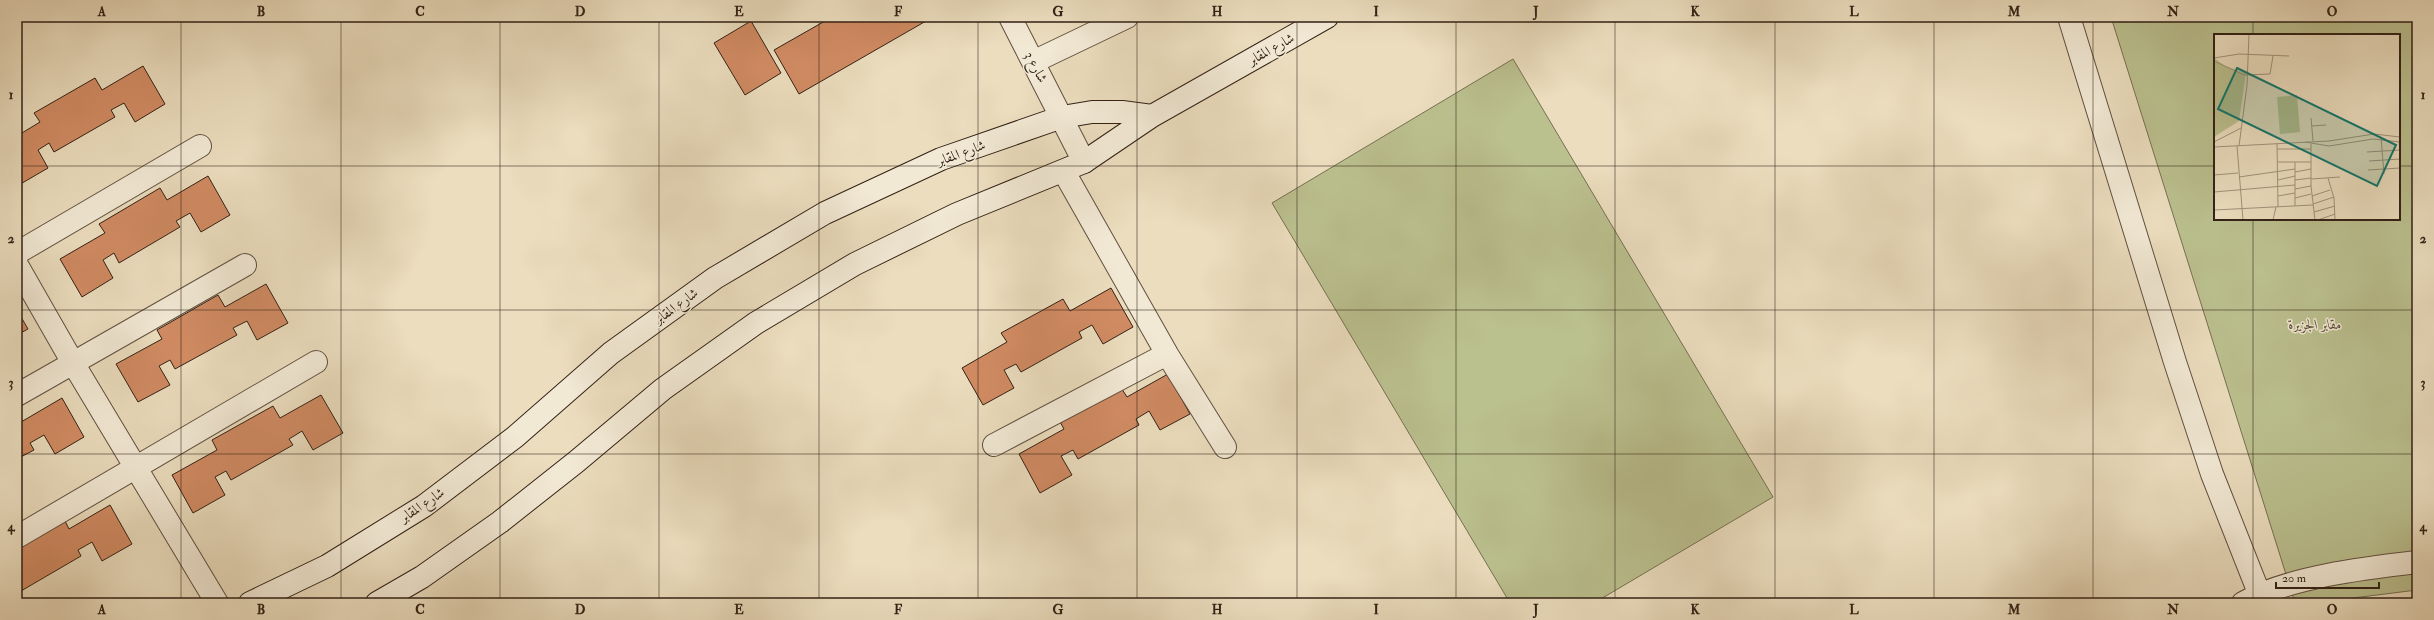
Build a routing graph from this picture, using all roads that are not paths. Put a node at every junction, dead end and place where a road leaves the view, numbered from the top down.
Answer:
1 (1010, 17) edge
2 (1127, 17) edge
3 (1327, 17) edge
4 (2069, 17) edge
5 (1033, 62) junction
6 (1152, 116) junction
7 (1062, 117) junction
8 (200, 146) dead end
9 (1084, 162) junction
10 (1064, 172) junction
11 (17, 253) edge
12 (17, 265) edge
13 (245, 265) dead end
14 (1167, 354) junction
15 (316, 362) dead end
16 (73, 364) junction
17 (17, 395) edge
18 (994, 445) dead end
19 (1225, 447) dead end
20 (136, 467) junction
21 (17, 537) edge
22 (2417, 562) edge
23 (2255, 600) edge
24 (217, 603) edge
25 (250, 603) edge
26 (377, 603) edge

1 - 5 street, شارع 3
2 - 5 street
3 - 6 street, شارع المقابر
4 - 23 street
5 - 7 street, شارع 3
6 - 7 street, شارع المقابر
6 - 9 street, شارع المقابر
7 - 9 street, شارع 3
7 - 25 street, شارع المقابر
8 - 11 street
9 - 10 street, شارع المقابر
10 - 14 street
10 - 26 street, شارع المقابر
12 - 16 street
13 - 16 street
14 - 18 street
14 - 19 street
15 - 20 street
16 - 17 street
16 - 20 street
20 - 21 street
20 - 24 street
22 - 23 street

